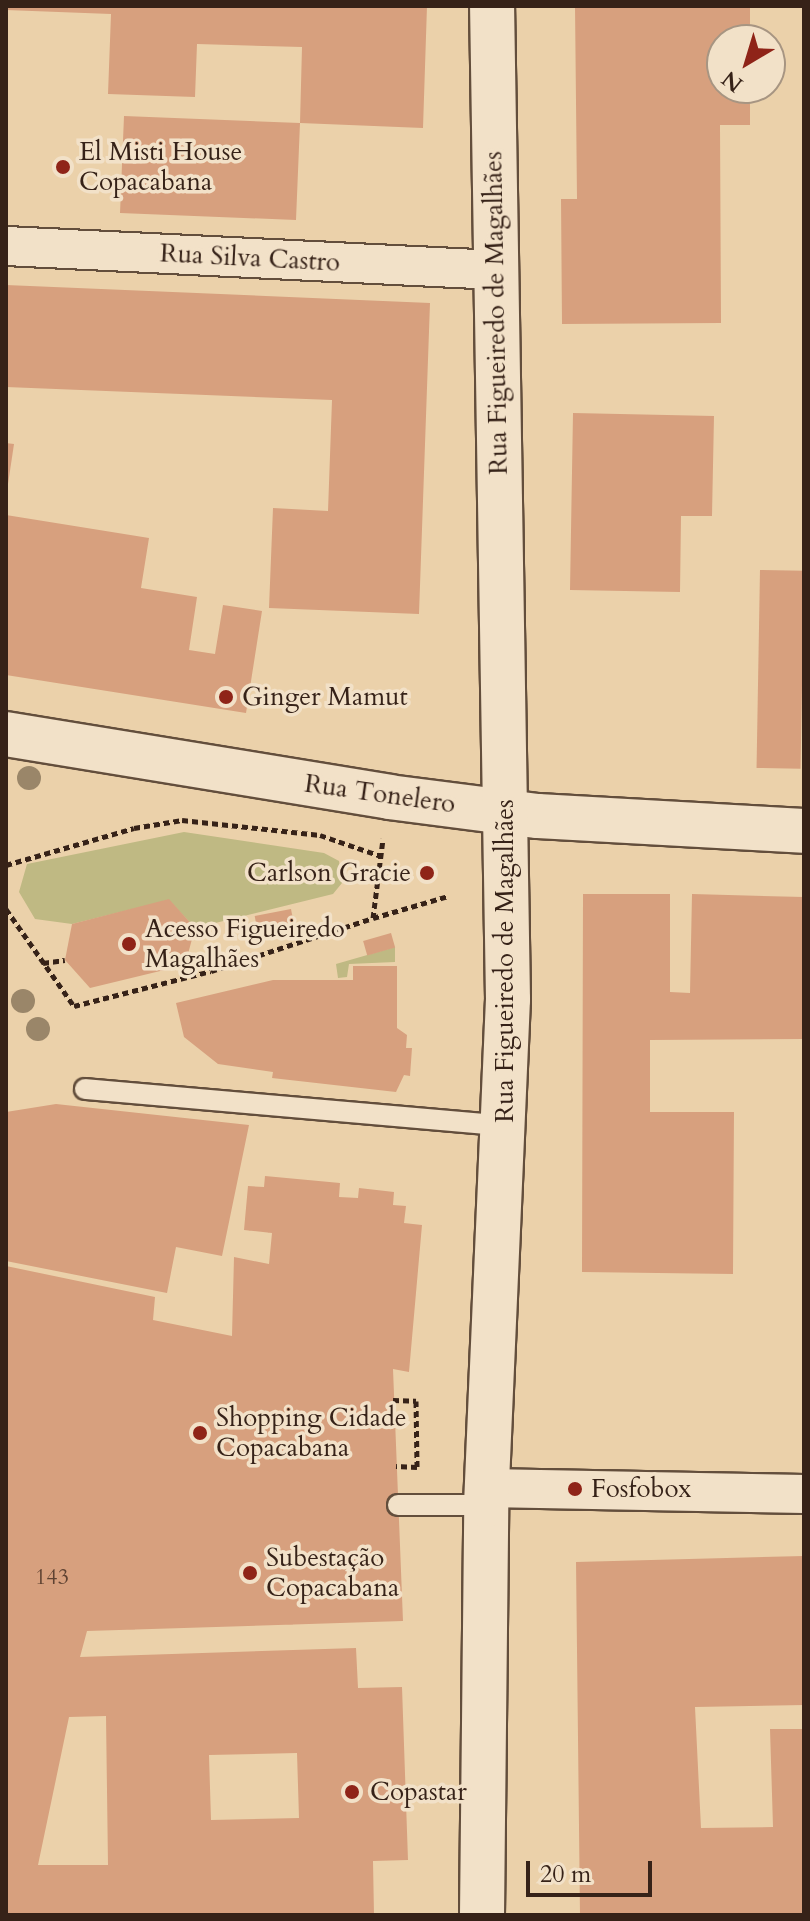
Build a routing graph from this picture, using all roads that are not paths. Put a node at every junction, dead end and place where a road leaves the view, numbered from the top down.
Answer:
1 (492, 6) edge
2 (6, 246) edge
3 (495, 270) junction
4 (6, 734) edge
5 (506, 812) junction
6 (804, 831) edge
7 (85, 1089) dead end
8 (505, 1126) junction
9 (804, 1494) edge
10 (486, 1497) junction
11 (398, 1505) dead end
12 (482, 1915) edge

1 - 3 main road, Rua Figueiredo de Magalhães
2 - 3 street, Rua Silva Castro
3 - 5 main road, Rua Figueiredo de Magalhães
4 - 5 main road, Rua Tonelero
5 - 6 main road, Rua Tonelero
5 - 8 main road, Rua Figueiredo de Magalhães
7 - 8 lane
8 - 10 main road, Rua Figueiredo de Magalhães
9 - 10 street
10 - 11 lane
10 - 12 main road, Rua Figueiredo de Magalhães

